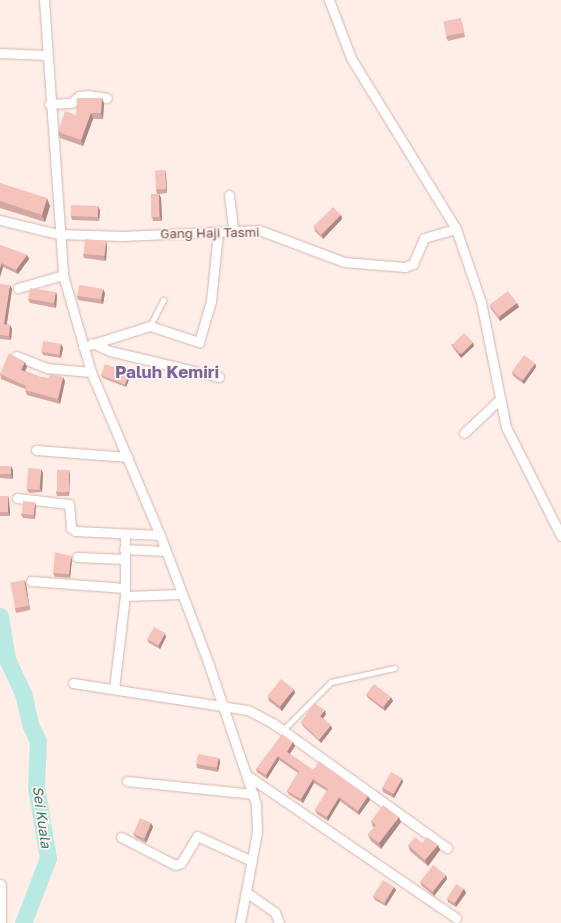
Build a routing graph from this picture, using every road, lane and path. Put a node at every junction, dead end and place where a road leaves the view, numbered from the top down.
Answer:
1 (44, 0) edge
2 (329, 0) edge
3 (0, 54) edge
4 (46, 55) junction
5 (107, 98) dead end
6 (49, 104) junction
7 (229, 195) dead end
8 (0, 220) edge
9 (456, 229) junction
10 (233, 230) junction
11 (218, 232) junction
12 (58, 234) junction
13 (63, 275) junction
14 (18, 288) dead end
15 (163, 300) dead end
16 (150, 326) junction
17 (88, 345) junction
18 (16, 356) edge
19 (91, 372) junction
20 (219, 377) dead end
21 (498, 401) junction
22 (464, 433) dead end
23 (36, 450) dead end
24 (128, 458) junction
25 (17, 498) dead end
26 (160, 534) junction
27 (561, 536) edge
28 (125, 539) dead end
29 (124, 549) junction
30 (165, 551) junction
31 (77, 557) dead end
32 (124, 559) junction
33 (31, 581) dead end
34 (125, 592) junction
35 (182, 594) junction
36 (394, 668) dead end
37 (73, 683) dead end
38 (114, 689) junction
39 (222, 704) junction
40 (283, 730) junction
41 (248, 776) junction
42 (127, 781) dead end
43 (253, 794) junction
44 (122, 838) dead end
45 (447, 848) dead end
46 (252, 860) junction
47 (0, 885) edge
48 (246, 892) junction
49 (456, 918) dead end
50 (0, 923) edge
51 (240, 923) edge
52 (279, 923) edge

1 - 4 street
2 - 9 street
3 - 4 street
4 - 6 street
5 - 6 street
6 - 12 street
7 - 10 street
8 - 12 street, Gang Haji Tasmi
9 - 10 street, Gang Haji Tasmi
9 - 21 street
10 - 11 street, Gang Haji Tasmi
11 - 12 street, Gang Haji Tasmi
11 - 16 street
12 - 13 street
13 - 14 street
13 - 17 street
15 - 16 lane
16 - 17 street
17 - 19 street
17 - 20 street
18 - 19 street
19 - 24 street
21 - 22 street
21 - 27 street
23 - 24 street
24 - 26 street
25 - 26 street
26 - 30 street
28 - 29 street
29 - 30 street
29 - 32 street
30 - 35 street
31 - 32 street
32 - 34 street
33 - 34 street
34 - 35 street
34 - 38 street
35 - 39 street
36 - 40 lane
37 - 38 street
38 - 39 street
39 - 40 street
39 - 41 street
40 - 45 street
41 - 43 street
41 - 49 street
42 - 43 street
43 - 46 street
44 - 46 street
46 - 48 street
47 - 50 street
48 - 51 street
48 - 52 street

